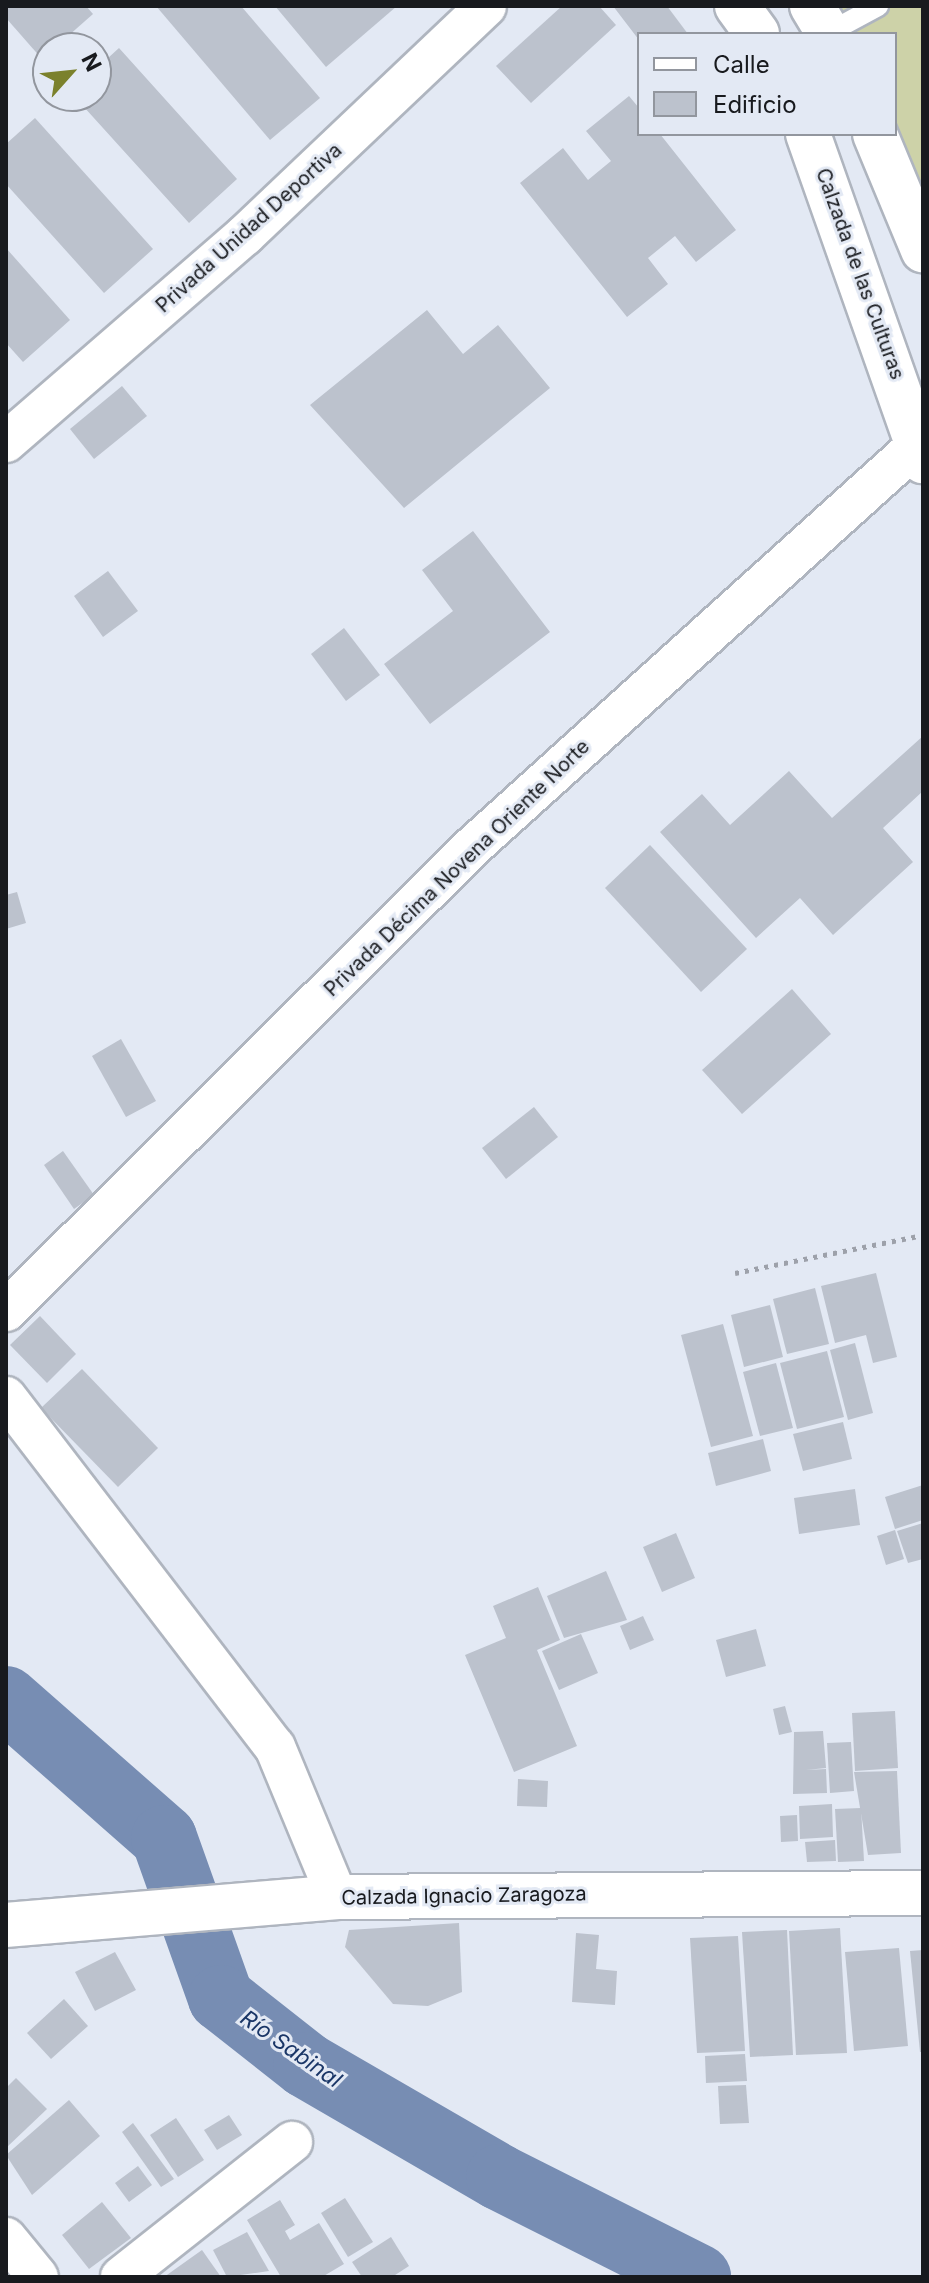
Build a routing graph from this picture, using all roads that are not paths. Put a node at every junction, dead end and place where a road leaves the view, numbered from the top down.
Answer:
1 (486, 6) edge
2 (737, 6) edge
3 (878, 6) edge
4 (823, 24) edge
5 (756, 32) edge
6 (809, 136) edge
7 (876, 136) edge
8 (923, 250) edge
9 (6, 442) edge
10 (921, 448) edge
11 (8, 1305) edge
12 (6, 1397) edge
13 (923, 1893) edge
14 (337, 1897) junction
15 (6, 1925) edge
16 (292, 2142) dead end
17 (6, 2238) edge
18 (38, 2277) edge
19 (121, 2277) edge

1 - 9 street, Privada Unidad Deportiva
2 - 5 street
3 - 4 lane
6 - 10 street, Calzada de las Culturas
7 - 8 street
10 - 11 street, Privada Décima Novena Oriente Norte
12 - 14 street
13 - 14 street, Calzada Ignacio Zaragoza
14 - 15 street, Calzada Ignacio Zaragoza
16 - 19 street
17 - 18 street

